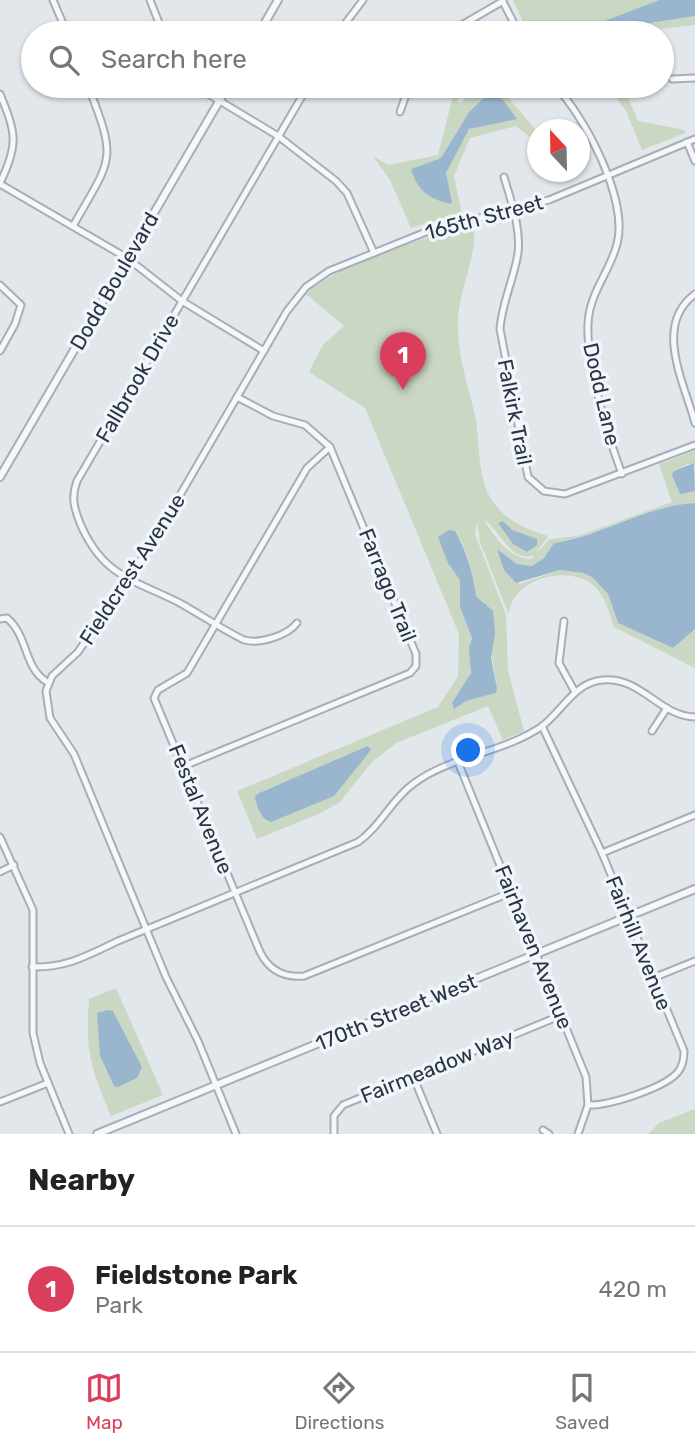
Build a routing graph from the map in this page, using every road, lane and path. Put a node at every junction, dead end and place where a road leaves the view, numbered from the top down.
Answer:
1 (53, 0) edge
2 (149, 0) edge
3 (278, 0) edge
4 (363, 0) edge
5 (503, 0) edge
6 (62, 21) edge
7 (158, 21) edge
8 (266, 21) edge
9 (347, 21) edge
10 (468, 21) edge
11 (513, 21) edge
12 (695, 78) edge
13 (674, 79) edge
14 (0, 94) edge
15 (93, 98) edge
16 (214, 98) edge
17 (221, 98) edge
18 (300, 98) edge
19 (405, 98) edge
20 (565, 98) edge
21 (219, 101) junction
22 (400, 112) dead end
23 (278, 136) junction
24 (695, 139) edge
25 (687, 142) junction
26 (695, 161) edge
27 (606, 175) junction
28 (504, 177) dead end
29 (0, 183) edge
30 (513, 210) junction
31 (73, 226) junction
32 (374, 253) junction
33 (127, 258) junction
34 (313, 281) joint
35 (0, 285) edge
36 (695, 295) edge
37 (182, 301) junction
38 (29, 302) dead end
39 (21, 305) junction
40 (0, 351) edge
41 (264, 351) junction
42 (237, 397) junction
43 (695, 422) edge
44 (695, 445) edge
45 (330, 447) junction
46 (622, 474) junction
47 (0, 477) edge
48 (129, 579) junction
49 (0, 619) edge
50 (564, 621) dead end
51 (297, 623) dead end
52 (216, 624) junction
53 (47, 682) junction
54 (575, 692) junction
55 (667, 708) junction
56 (695, 717) edge
57 (542, 726) junction
58 (652, 731) dead end
59 (458, 762) junction
60 (184, 766) junction
61 (695, 815) edge
62 (0, 837) edge
63 (602, 853) junction
64 (13, 865) junction
65 (0, 872) edge
66 (695, 889) edge
67 (512, 892) junction
68 (236, 893) junction
69 (628, 917) junction
70 (146, 930) junction
71 (537, 954) junction
72 (695, 961) edge
73 (32, 967) junction
74 (653, 978) junction
75 (562, 1015) junction
76 (413, 1076) junction
77 (48, 1083) junction
78 (217, 1085) junction
79 (0, 1102) edge
80 (588, 1105) junction
81 (69, 1134) edge
82 (97, 1134) edge
83 (236, 1134) edge
84 (334, 1134) edge
85 (437, 1134) edge
86 (578, 1134) edge

1 - 6 street
2 - 7 street
3 - 8 street
4 - 9 street
5 - 10 street
5 - 11 street
12 - 13 street
14 - 29 street
15 - 31 street
16 - 21 street
17 - 21 street, Dodd Boulevard
18 - 23 street, Fallbrook Drive
19 - 22 street
20 - 27 street, Dodd Lane
21 - 23 street
21 - 33 street, Dodd Boulevard
23 - 32 street
23 - 37 street, Fallbrook Drive
24 - 25 street, 165th Street
25 - 26 street
25 - 27 street, 165th Street
27 - 30 street, 165th Street
27 - 46 street, Dodd Lane
28 - 30 street
29 - 31 street
30 - 32 street, 165th Street
30 - 46 street, Falkirk Trail
31 - 33 street
32 - 34 street, 165th Street
33 - 37 street
33 - 47 street, Dodd Boulevard
34 - 41 street, Fieldcrest Avenue
35 - 39 street
36 - 43 street
37 - 41 street
37 - 48 street, Fallbrook Drive
38 - 39 street
39 - 40 street
41 - 42 street, Fieldcrest Avenue
42 - 45 street, Farrago Trail
42 - 48 street, Fieldcrest Avenue
44 - 46 street, Falkirk Trail
45 - 52 street, Festal Avenue
45 - 60 street, Farrago Trail
48 - 52 street, Fallbrook Drive
48 - 53 street, Fieldcrest Avenue
49 - 53 street
50 - 54 street
51 - 52 street, Fallbrook Drive
52 - 60 street, Festal Avenue
53 - 70 street
54 - 55 street
54 - 57 street
55 - 56 street
55 - 58 street
57 - 59 street
57 - 63 street, Fairhill Avenue
59 - 67 street, Fairhaven Avenue
59 - 68 street
60 - 68 street, Festal Avenue
61 - 63 street
62 - 64 street
63 - 69 street, Fairhill Avenue
64 - 65 street
64 - 73 street
66 - 69 street, 170th Street West
67 - 68 street, Festal Avenue
67 - 71 street, Fairhaven Avenue
68 - 70 street
69 - 71 street, 170th Street West
69 - 74 street, Fairhill Avenue
70 - 73 street
70 - 78 street
71 - 75 street, Fairhaven Avenue
71 - 78 street, 170th Street West
72 - 74 street
73 - 77 street
74 - 80 street, Fairhill Avenue
75 - 76 street, Fairmeadow Way
75 - 80 street, Fairhaven Avenue
76 - 84 street, Fairmeadow Way
76 - 85 street
77 - 79 street
77 - 81 street
78 - 82 street, 170th Street West
78 - 83 street
80 - 86 street, Fairhaven Avenue

